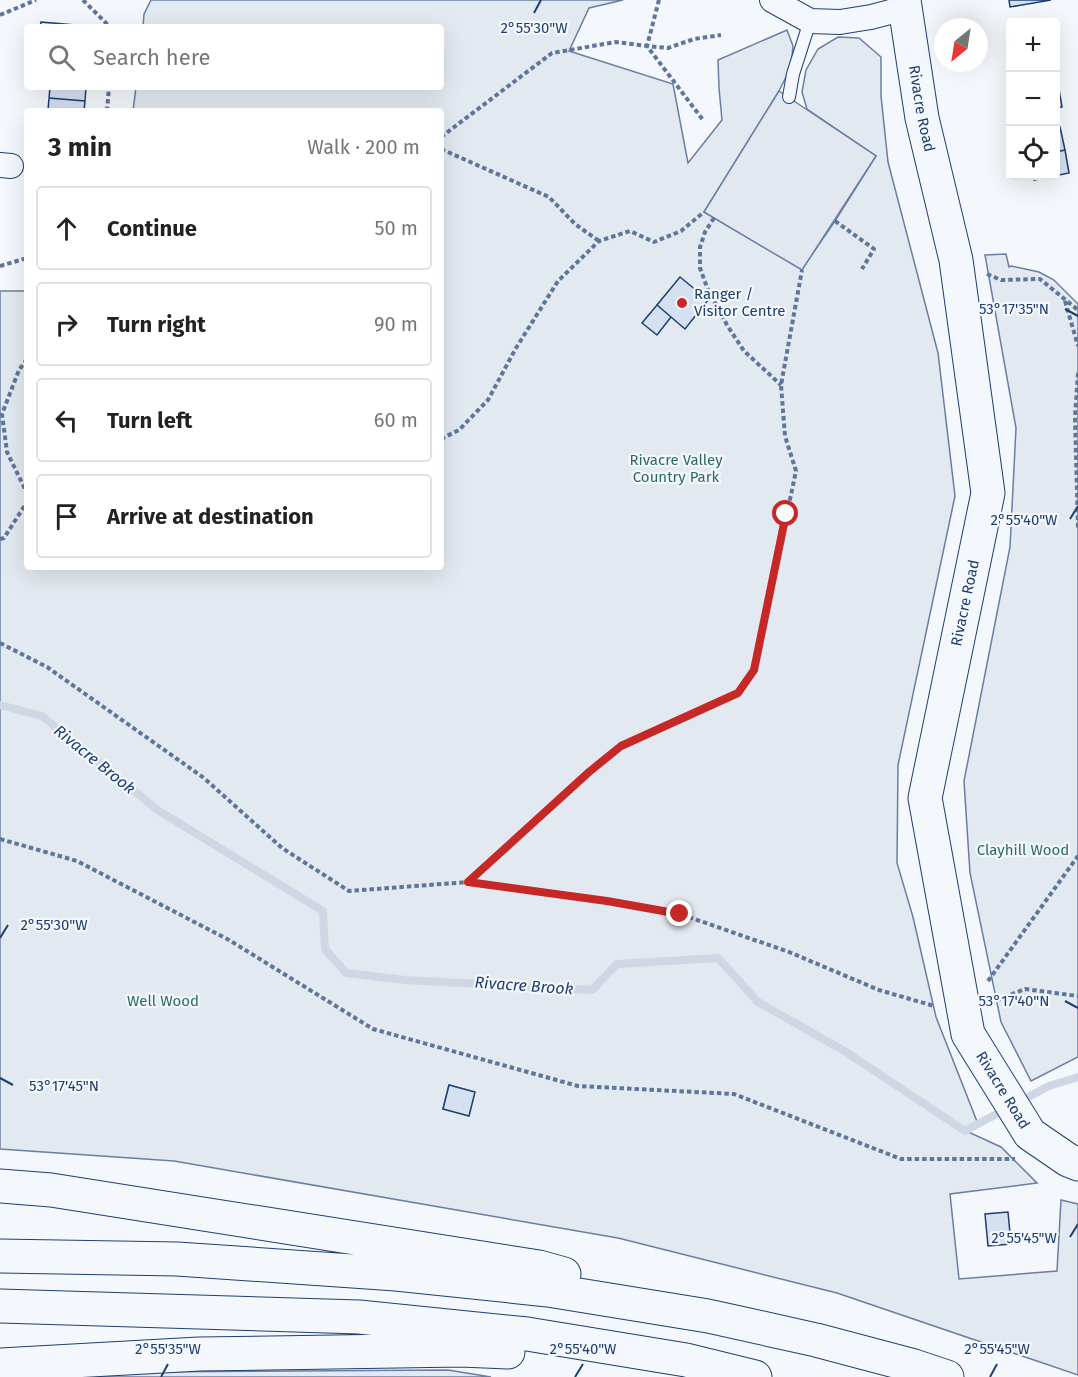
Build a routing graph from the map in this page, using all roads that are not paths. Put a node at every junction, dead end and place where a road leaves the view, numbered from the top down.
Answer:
1 (772, 0) edge
2 (905, 4) edge
3 (810, 21) junction
4 (789, 98) dead end
5 (1078, 1164) edge
6 (0, 1185) edge
7 (0, 1256) edge
8 (0, 1306) edge
9 (708, 1316) junction
10 (686, 1360) junction
11 (0, 1365) edge
12 (755, 1377) edge
13 (947, 1377) edge

1 - 3 street
2 - 3 street
2 - 5 main road, Rivacre Road
3 - 4 lane
6 - 9 main road
7 - 9 main road
8 - 10 main road
9 - 13 main road
10 - 11 main road
10 - 12 main road

